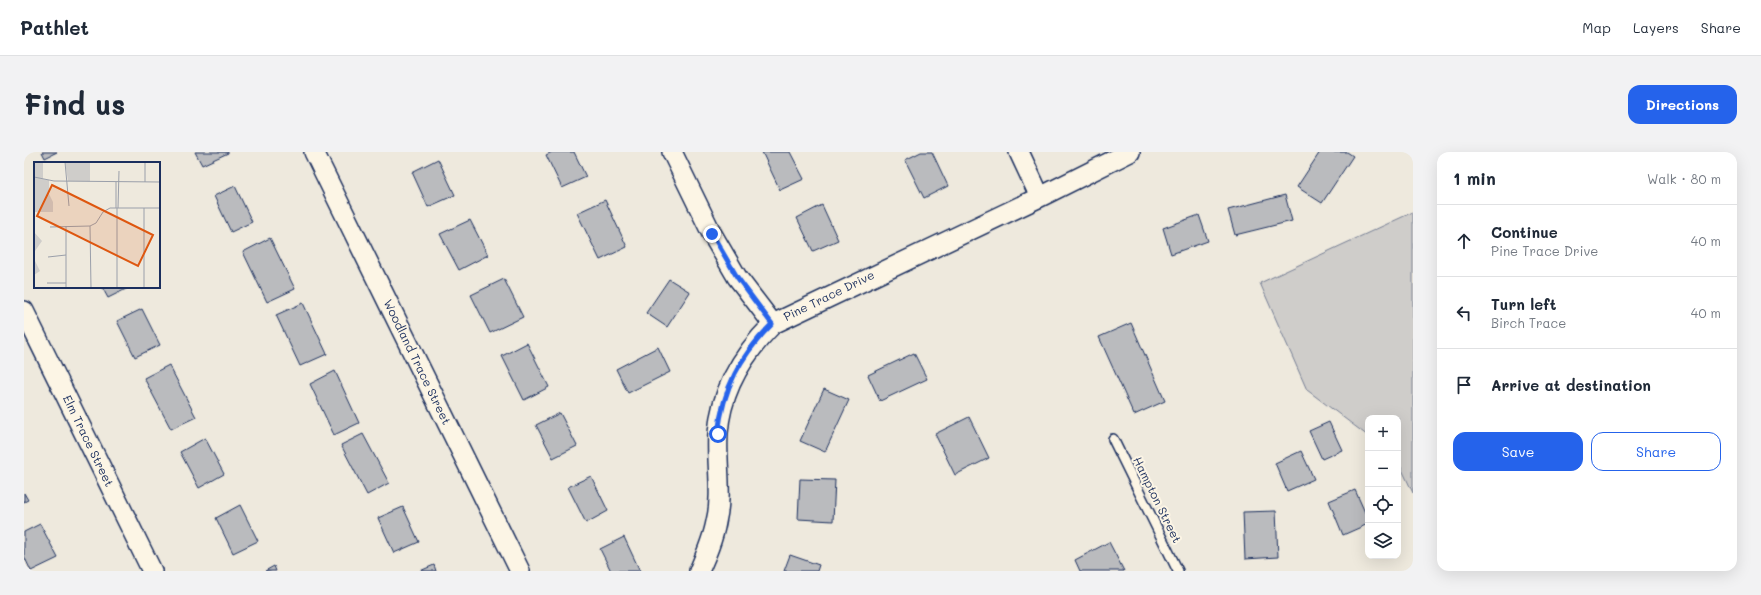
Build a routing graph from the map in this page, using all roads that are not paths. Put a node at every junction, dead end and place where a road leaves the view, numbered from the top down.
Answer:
1 (314, 152) edge
2 (672, 152) edge
3 (1018, 152) edge
4 (1130, 152) edge
5 (1040, 197) junction
6 (24, 311) edge
7 (772, 324) junction
8 (1113, 439) dead end
9 (152, 571) edge
10 (520, 571) edge
11 (699, 571) edge
12 (1178, 571) edge

1 - 10 street, Woodland Trace Street
2 - 7 street
3 - 5 street
4 - 5 street, Pine Trace Drive
5 - 7 street, Pine Trace Drive
6 - 9 street, Elm Trace Street
7 - 11 street, Pine Trace Drive
8 - 12 lane, Hampton Street

